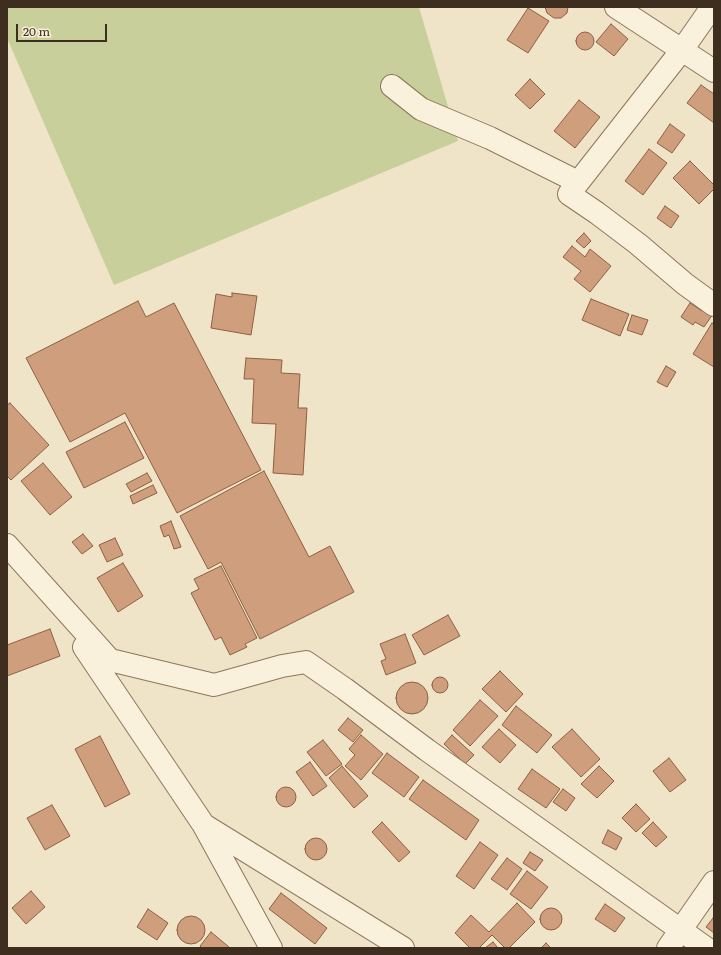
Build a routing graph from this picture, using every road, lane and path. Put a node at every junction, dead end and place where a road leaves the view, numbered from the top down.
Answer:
1 (616, 7) edge
2 (712, 7) edge
3 (682, 50) junction
4 (714, 71) edge
5 (392, 86) dead end
6 (578, 182) junction
7 (714, 305) edge
8 (7, 545) edge
9 (203, 824) junction
10 (714, 882) edge
11 (680, 930) junction
12 (271, 948) edge
13 (403, 948) edge
14 (668, 948) edge
15 (706, 948) edge

1 - 3 street
2 - 3 street
3 - 4 street
3 - 6 street
5 - 6 street
6 - 7 street
8 - 9 street
8 - 11 street
9 - 12 street
9 - 13 street
10 - 11 street
11 - 14 street
11 - 15 street

